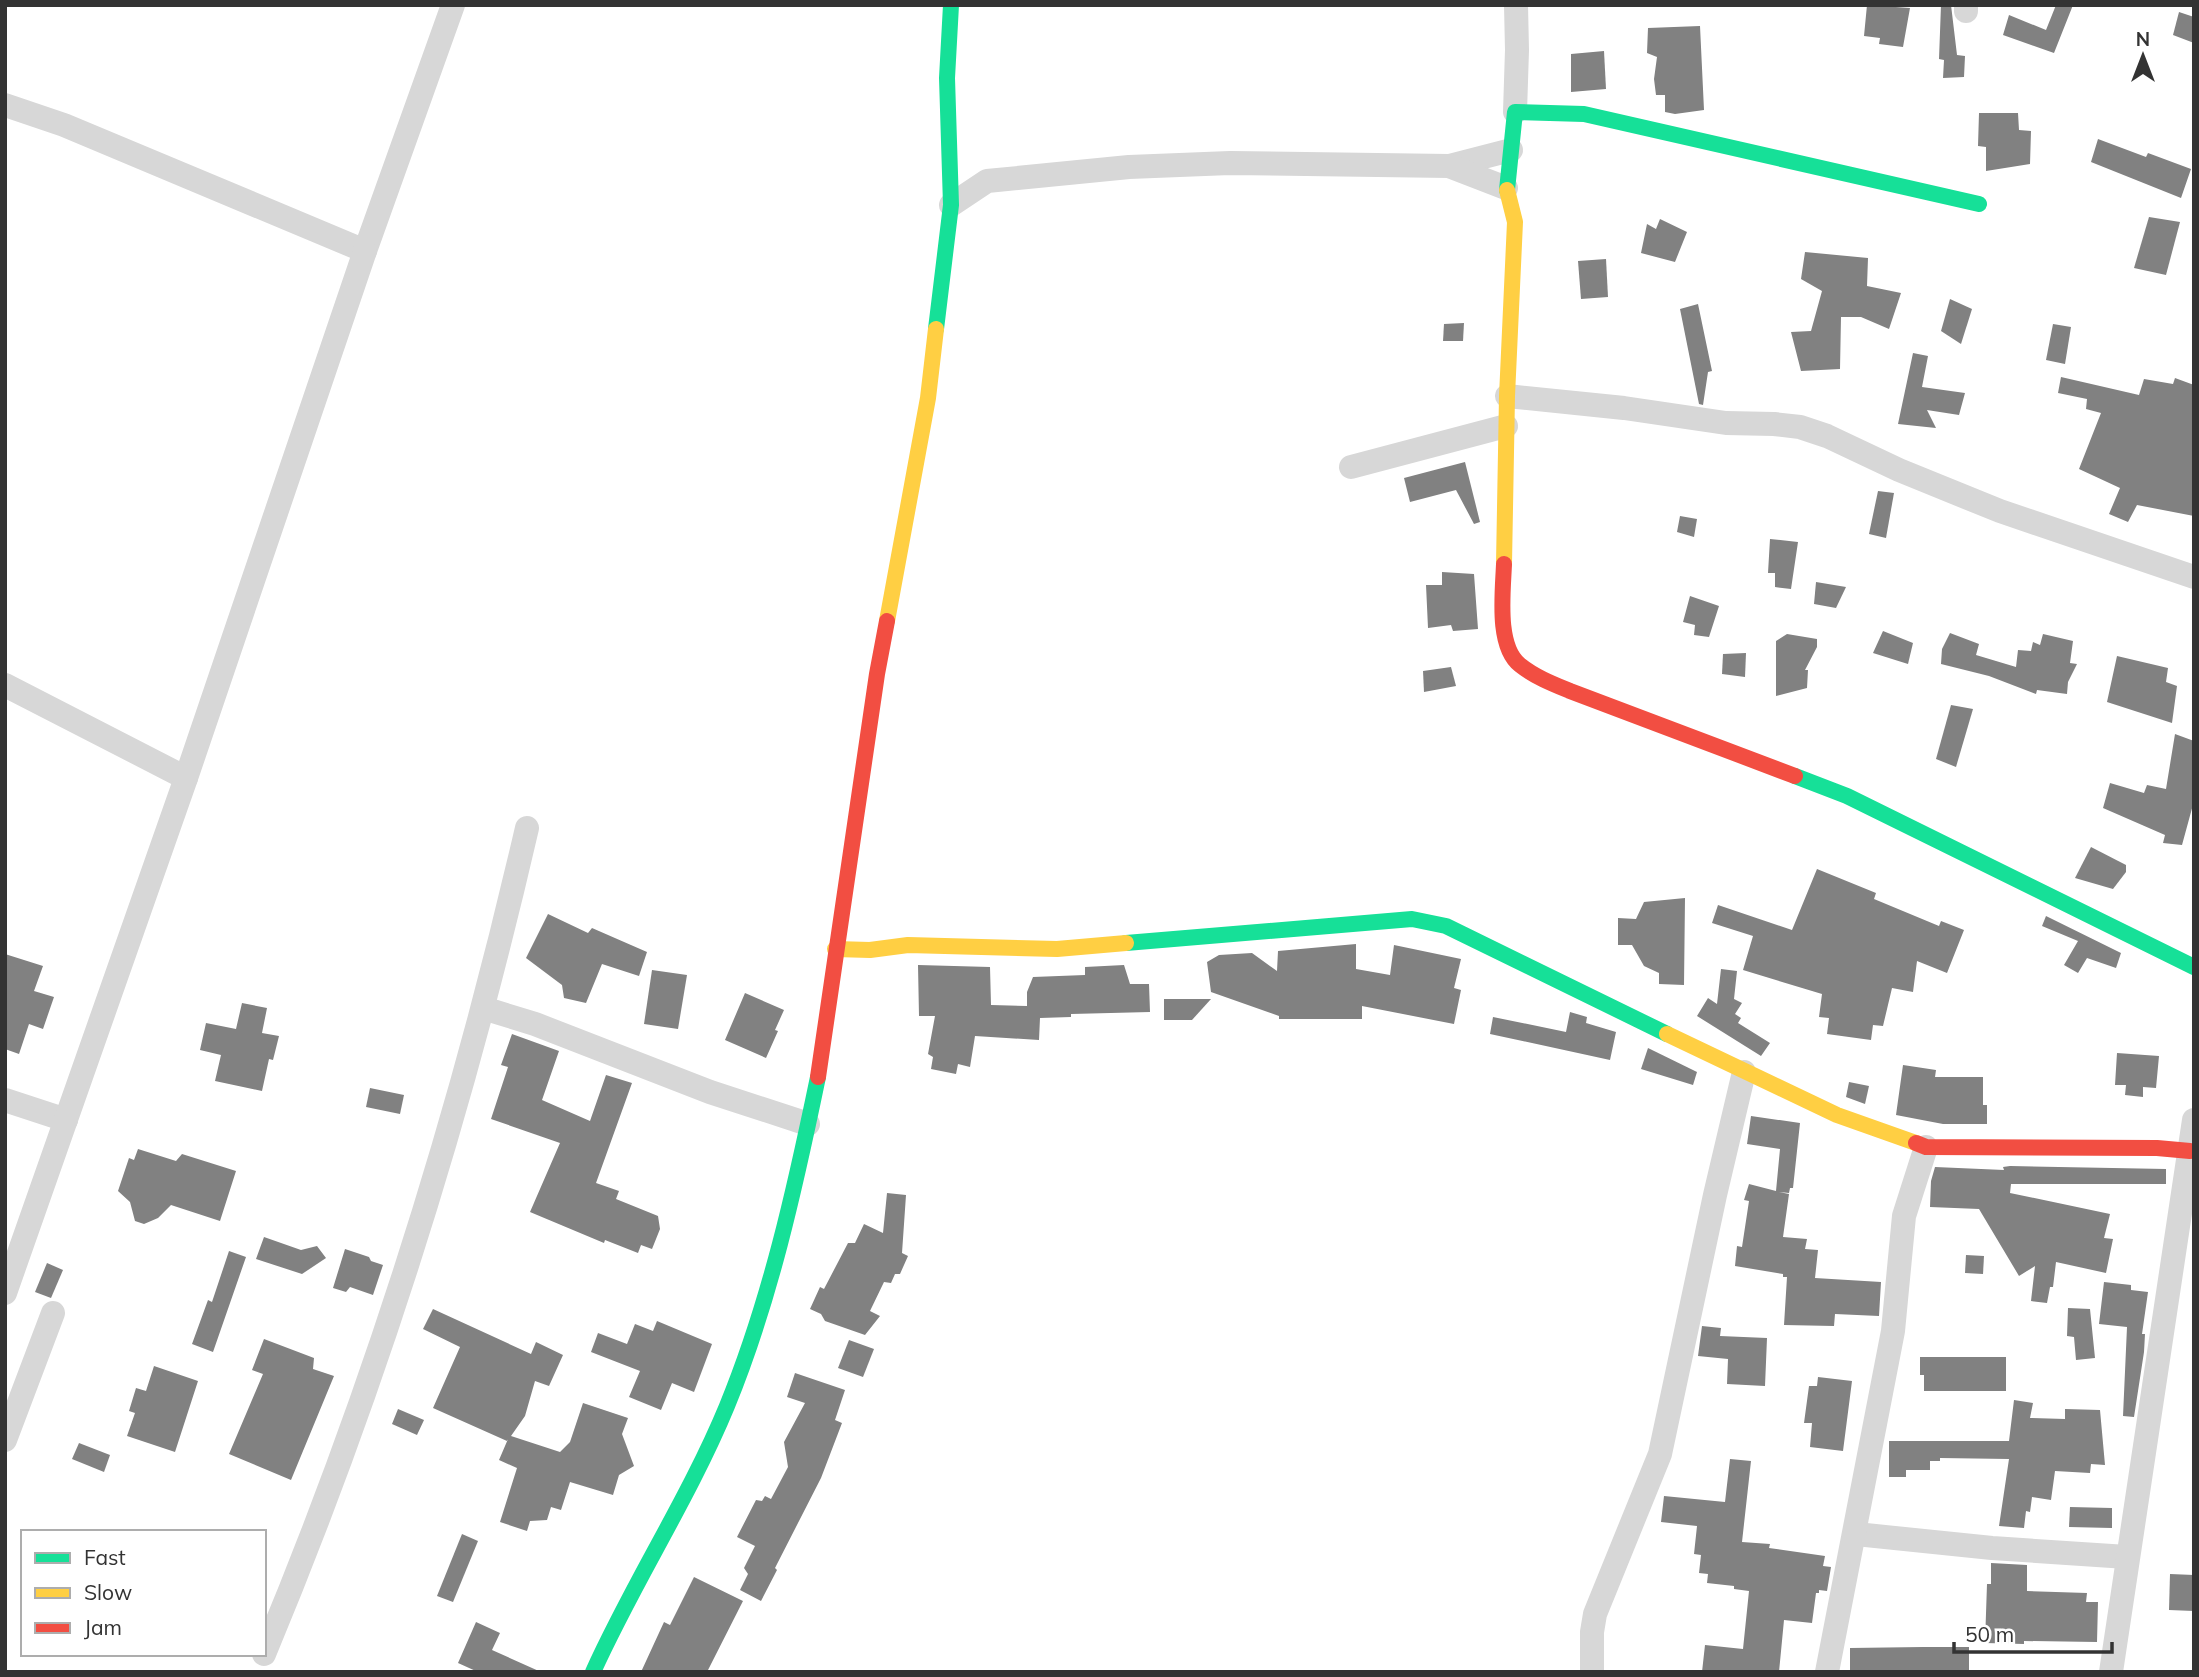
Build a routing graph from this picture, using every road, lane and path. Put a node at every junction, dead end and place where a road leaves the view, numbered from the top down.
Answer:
1 (453, 5) edge
2 (951, 5) edge
3 (1516, 5) edge
4 (5, 105) edge
5 (1515, 111) junction
6 (1511, 150) junction
7 (951, 156) junction
8 (1449, 166) junction
9 (987, 181) junction
10 (1506, 188) junction
11 (1979, 204) dead end
12 (951, 205) junction
13 (365, 251) junction
14 (1507, 396) junction
15 (1506, 426) junction
16 (1351, 467) dead end
17 (2194, 577) edge
18 (5, 685) edge
19 (186, 778) junction
20 (527, 828) dead end
21 (835, 949) junction
22 (2194, 967) edge
23 (483, 1008) junction
24 (1744, 1072) junction
25 (5, 1100) edge
26 (66, 1120) junction
27 (2194, 1120) edge
28 (808, 1124) junction
29 (1926, 1147) junction
30 (2190, 1151) junction
31 (5, 1293) edge
32 (53, 1313) dead end
33 (5, 1440) edge
34 (1856, 1534) junction
35 (2127, 1557) junction
36 (266, 1649) edge
37 (593, 1672) edge
38 (1592, 1672) edge
39 (1827, 1672) edge
40 (2111, 1672) edge

1 - 13 street
2 - 7 street
3 - 5 street
4 - 13 street
5 - 6 street
5 - 11 street
6 - 8 street
6 - 10 street
7 - 9 street
7 - 12 street
8 - 9 street
8 - 10 street
9 - 12 street
10 - 14 street
12 - 21 street
13 - 19 street
14 - 15 street
14 - 17 street
15 - 16 street
15 - 22 street
18 - 19 street
19 - 26 street
20 - 23 street
21 - 24 street
21 - 28 street
23 - 28 street
23 - 36 street
24 - 29 street
24 - 38 street
25 - 26 street
26 - 31 street
27 - 30 street
28 - 37 street
29 - 30 street
29 - 34 street
30 - 35 street
32 - 33 street
34 - 35 street
34 - 39 street
35 - 40 street

